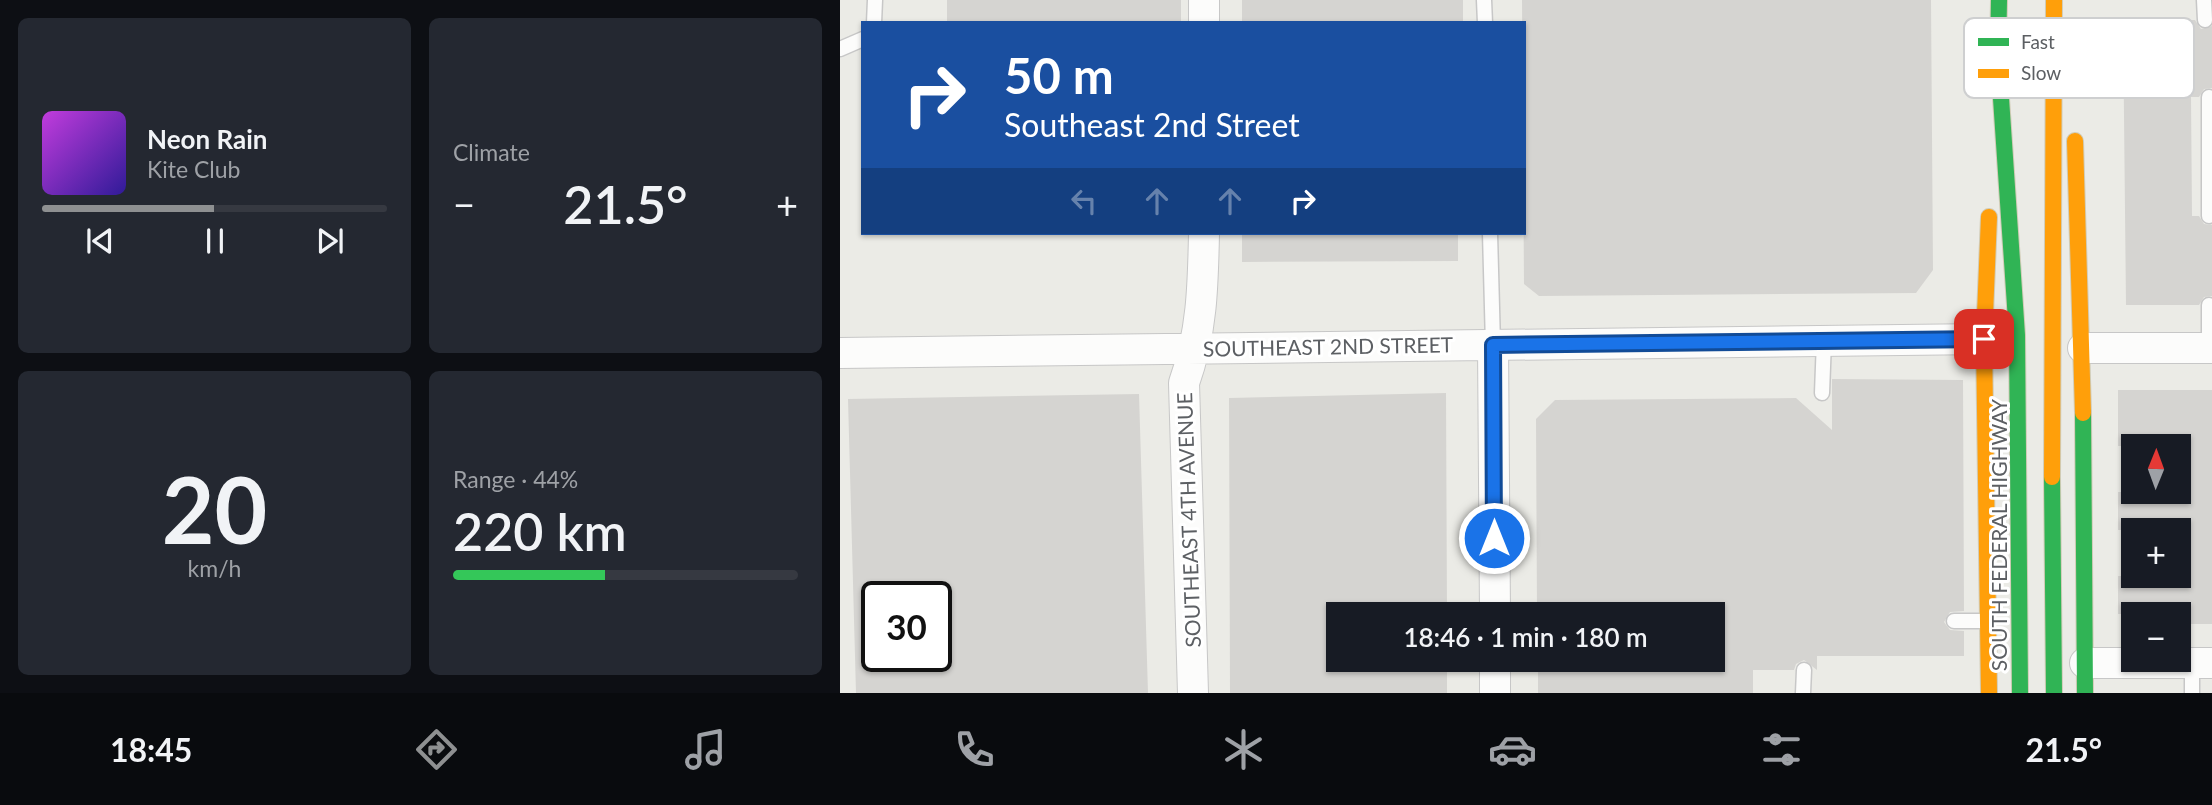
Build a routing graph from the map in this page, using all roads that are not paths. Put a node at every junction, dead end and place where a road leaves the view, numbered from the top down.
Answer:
1 (876, 0) edge
2 (1204, 0) edge
3 (1484, 0) edge
4 (1998, 0) edge
5 (2054, 0) edge
6 (2204, 0) edge
7 (1998, 18) edge
8 (2054, 18) edge
9 (2205, 20) dead end
10 (874, 21) edge
11 (1204, 21) edge
12 (1485, 21) edge
13 (861, 39) edge
14 (840, 50) edge
15 (2209, 97) dead end
16 (1996, 98) edge
17 (2001, 98) edge
18 (2054, 98) edge
19 (2064, 98) edge
20 (2209, 216) dead end
21 (1204, 235) edge
22 (1490, 235) edge
23 (2209, 305) dead end
24 (1984, 339) junction
25 (1824, 340) junction
26 (1493, 345) junction
27 (1196, 348) junction
28 (2083, 348) junction
29 (2211, 348) edge
30 (840, 353) edge
31 (1822, 393) dead end
32 (1495, 602) edge
33 (1955, 621) dead end
34 (1988, 621) junction
35 (2085, 663) junction
36 (2202, 663) edge
37 (1804, 670) dead end
38 (1495, 672) edge
39 (1193, 693) edge
40 (1495, 693) edge
41 (1803, 693) edge
42 (1989, 693) edge
43 (2020, 693) edge
44 (2054, 693) edge
45 (2085, 693) edge
46 (2192, 693) edge

1 - 10 lane
2 - 11 street
3 - 12 lane
4 - 7 main road, SOUTH FEDERAL HIGHWAY
5 - 8 main road
6 - 9 lane
13 - 14 lane
15 - 20 lane
16 - 24 main road
17 - 43 main road, SOUTH FEDERAL HIGHWAY
18 - 44 main road
19 - 28 main road
21 - 27 street, SOUTHEAST 4TH AVENUE
22 - 26 lane
23 - 29 lane
24 - 25 street, SOUTHEAST 2ND STREET
24 - 34 main road
25 - 26 street, SOUTHEAST 2ND STREET
25 - 31 lane
26 - 27 street, SOUTHEAST 2ND STREET
26 - 32 street
27 - 30 street, SOUTHEAST 2ND STREET
27 - 39 street, SOUTHEAST 4TH AVENUE
28 - 29 street
28 - 35 main road
33 - 34 lane
34 - 42 main road
35 - 36 street
35 - 45 main road
36 - 46 lane
37 - 41 lane
38 - 40 street

